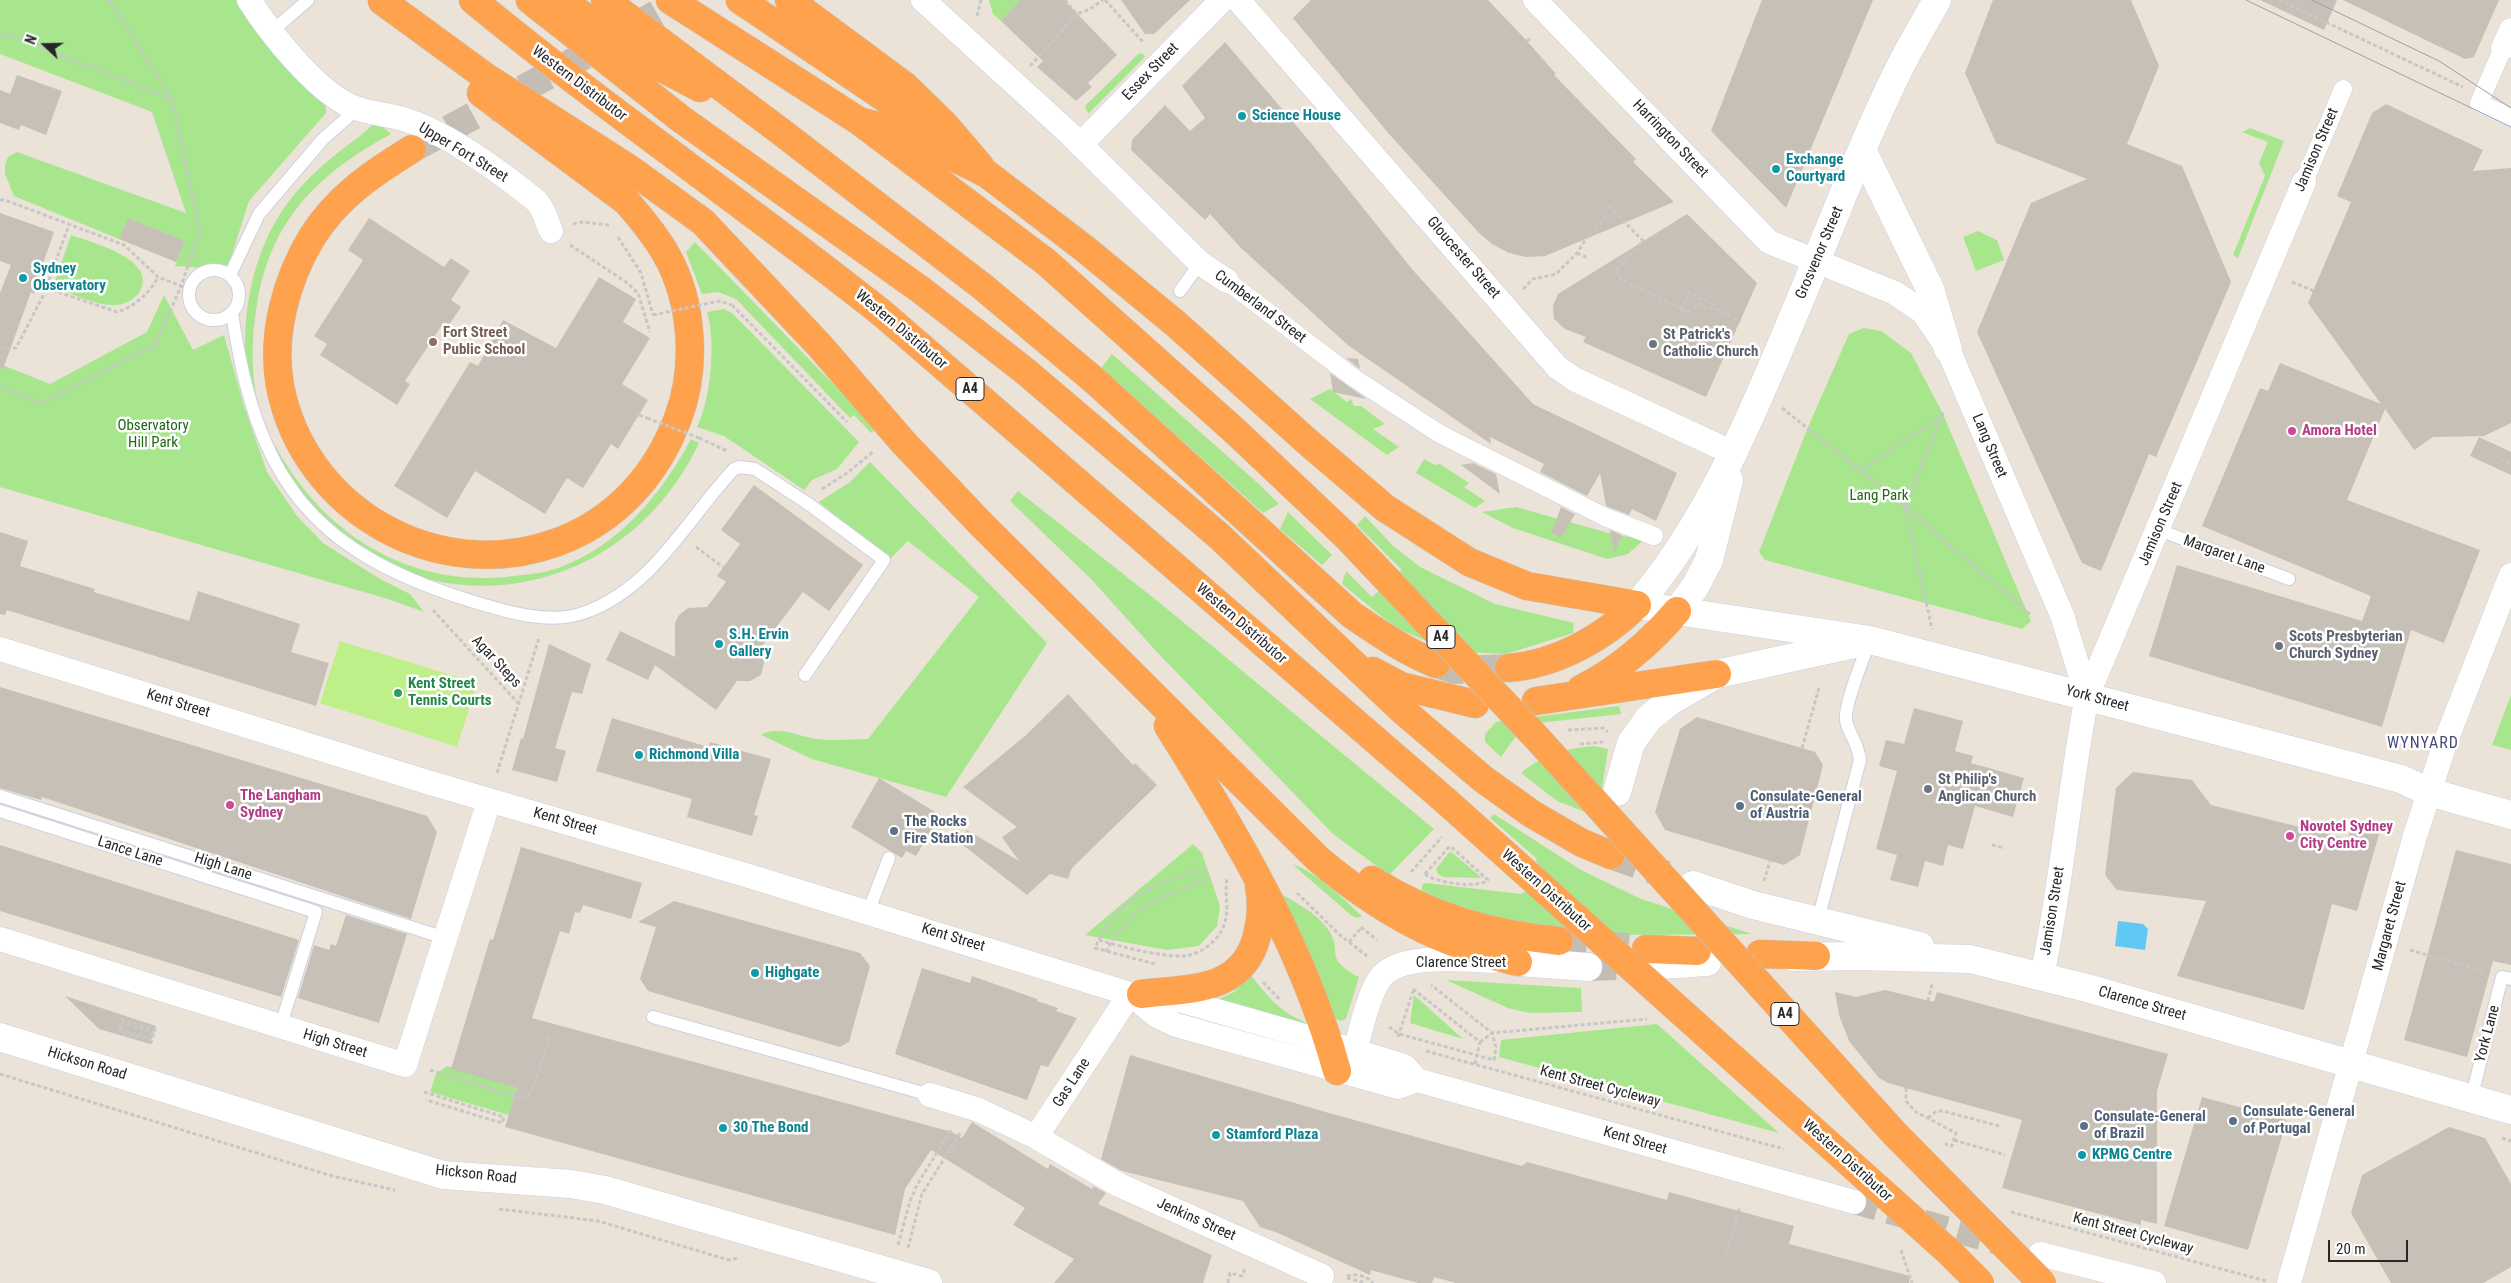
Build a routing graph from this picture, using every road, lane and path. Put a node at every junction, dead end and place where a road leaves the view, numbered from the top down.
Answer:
1 (109, 0) edge
2 (250, 0) edge
3 (308, 0) edge
4 (473, 0) edge
5 (530, 0) edge
6 (560, 0) edge
7 (605, 0) edge
8 (670, 0) edge
9 (734, 0) edge
10 (740, 0) edge
11 (789, 0) edge
12 (923, 0) edge
13 (982, 0) edge
14 (1065, 0) edge
15 (1104, 0) edge
16 (1222, 0) edge
17 (1238, 0) edge
18 (1536, 0) edge
19 (1937, 0) edge
20 (2279, 0) edge
21 (382, 1) edge
22 (1077, 14) junction
23 (976, 18) dead end
24 (271, 32) junction
25 (1532, 37) dead end
26 (0, 38) edge
27 (2507, 39) edge
28 (1527, 41) dead end
29 (1144, 43) dead end
30 (1030, 66) dead end
31 (2343, 89) dead end
32 (172, 98) junction
33 (2479, 103) junction
34 (832, 104) junction
35 (357, 109) junction
36 (2511, 118) edge
37 (859, 121) junction
38 (945, 125) junction
39 (780, 131) junction
40 (1080, 145) junction
41 (412, 149) tunnel mouth
42 (1862, 150) junction
43 (987, 174) junction
44 (2304, 182) joint
45 (0, 200) edge
46 (1609, 206) dead end
47 (1606, 216) dead end
48 (69, 224) junction
49 (551, 231) junction
50 (1577, 253) junction
51 (1588, 258) dead end
52 (1817, 261) junction
53 (1200, 263) junction
54 (230, 275) junction
55 (158, 277) junction
56 (1227, 281) joint
57 (2292, 282) dead end
58 (38, 284) dead end
59 (46, 287) junction
60 (185, 287) junction
61 (1523, 289) dead end
62 (1180, 291) dead end
63 (2314, 291) dead end
64 (732, 305) dead end
65 (1714, 308) junction
66 (1681, 309) junction
67 (232, 313) junction
68 (1741, 320) dead end
69 (650, 332) dead end
70 (820, 346) junction
71 (0, 348) edge
72 (1948, 349) junction
73 (0, 387) edge
74 (1762, 392) junction
75 (639, 415) dead end
76 (874, 451) dead end
77 (1735, 454) junction
78 (2494, 456) dead end
79 (2511, 464) edge
80 (740, 467) junction
81 (1860, 470) junction
82 (810, 505) junction
83 (1905, 506) junction
84 (2159, 530) junction
85 (680, 535) junction
86 (1654, 536) dead end
87 (723, 567) dead end
88 (2511, 575) edge
89 (412, 579) junction
90 (2289, 579) dead end
91 (1637, 605) junction
92 (1677, 611) junction
93 (1298, 612) junction
94 (2032, 616) dead end
95 (539, 638) dead end
96 (1870, 640) junction
97 (0, 649) edge
98 (1937, 657) junction
99 (1436, 664) tunnel mouth
100 (1509, 668) tunnel mouth
101 (805, 674) dead end
102 (1717, 674) junction
103 (1819, 688) dead end
104 (1144, 689) junction
105 (2087, 696) junction
106 (519, 704) junction
107 (1475, 704) dead end
108 (1603, 728) dead end
109 (1568, 730) dead end
110 (1602, 742) dead end
111 (1577, 744) dead end
112 (1802, 748) dead end
113 (497, 773) dead end
114 (1617, 792) dead end
115 (2429, 792) junction
116 (0, 796) edge
117 (489, 801) junction
118 (0, 811) edge
119 (2511, 815) edge
120 (1442, 837) dead end
121 (1992, 845) dead end
122 (2005, 848) dead end
123 (1611, 855) tunnel mouth
124 (889, 858) dead end
125 (1770, 861) dead end
126 (1208, 868) dead end
127 (1227, 873) dead end
128 (1425, 874) junction
129 (1409, 875) dead end
130 (1210, 878) dead end
131 (1257, 878) junction
132 (1419, 880) dead end
133 (1764, 884) dead end
134 (1693, 885) tunnel mouth
135 (1293, 888) dead end
136 (868, 912) junction
137 (1818, 920) junction
138 (1368, 921) dead end
139 (1361, 928) junction
140 (445, 938) junction
141 (0, 940) edge
142 (1099, 940) junction
143 (1377, 940) dead end
144 (1349, 942) junction
145 (1559, 942) tunnel mouth
146 (2386, 942) junction
147 (1110, 944) junction
148 (1106, 952) junction
149 (1367, 956) dead end
150 (1702, 956) dead end
151 (1762, 956) dead end
152 (1816, 956) joint
153 (1654, 957) tunnel mouth
154 (1970, 959) junction
155 (1518, 962) junction
156 (1165, 965) dead end
157 (1588, 966) tunnel mouth
158 (2042, 976) junction
159 (1259, 978) dead end
160 (2507, 978) edge
161 (1933, 981) dead end
162 (1427, 982) dead end
163 (1408, 986) dead end
164 (1413, 990) junction
165 (1136, 994) junction
166 (1928, 1001) dead end
167 (1287, 1006) dead end
168 (653, 1017) dead end
169 (1647, 1019) dead end
170 (1385, 1022) dead end
171 (280, 1028) junction
172 (1492, 1033) junction
173 (550, 1035) dead end
174 (1399, 1036) junction
175 (0, 1037) edge
176 (148, 1038) dead end
177 (1480, 1042) junction
178 (1330, 1043) junction
179 (150, 1045) dead end
180 (1418, 1049) dead end
181 (1355, 1051) junction
182 (1477, 1055) junction
183 (1475, 1064) junction
184 (405, 1065) junction
185 (2352, 1065) junction
186 (1343, 1072) junction
187 (0, 1074) edge
188 (1417, 1080) junction
189 (1906, 1088) dead end
190 (424, 1092) dead end
191 (930, 1095) joint
192 (2471, 1099) junction
193 (426, 1100) dead end
194 (2511, 1110) edge
195 (1928, 1118) junction
196 (1999, 1126) dead end
197 (950, 1130) dead end
198 (958, 1135) dead end
199 (1036, 1137) junction
200 (1954, 1140) junction
201 (1952, 1146) dead end
202 (1784, 1149) dead end
203 (2005, 1155) dead end
204 (398, 1191) dead end
205 (1854, 1202) tunnel mouth
206 (1740, 1207) dead end
207 (497, 1208) dead end
208 (2008, 1211) dead end
209 (898, 1245) dead end
210 (908, 1248) dead end
211 (1901, 1250) dead end
212 (2040, 1254) dead end
213 (1725, 1256) dead end
214 (746, 1257) dead end
215 (2074, 1263) junction
216 (1352, 1274) dead end
217 (1333, 1276) joint
218 (917, 1281) edge
219 (1365, 1283) edge
220 (1373, 1283) edge
221 (1912, 1283) edge
222 (1980, 1283) edge
223 (2042, 1283) edge
224 (2099, 1283) edge
225 (2154, 1283) edge
226 (2272, 1283) edge
227 (2289, 1283) edge

1 - 32 path
2 - 24 street, Upper Fort Street
3 - 24 lane
4 - 222 highway, Western Distributor / A4, bridge
5 - 93 highway
6 - 39 highway
7 - 39 highway
8 - 34 highway
9 - 34 highway
10 - 38 highway
11 - 38 highway
12 - 40 street, Cumberland Street
13 - 23 path
14 - 22 path
15 - 22 path
15 - 29 path
16 - 40 street, Essex Street
17 - 77 street, Gloucester Street
18 - 52 street, Harrington Street
19 - 42 street, Grosvenor Street
20 - 33 path
21 - 41 highway
21 - 70 highway
22 - 30 path
24 - 35 street, Upper Fort Street
25 - 28 path
26 - 32 path
27 - 33 street
31 - 44 street, Jamison Street
32 - 60 path
33 - 36 street
34 - 37 highway, A4
35 - 49 street, Upper Fort Street
35 - 54 lane
37 - 43 highway
37 - 223 highway, A4, bridge
38 - 43 highway
39 - 99 highway
40 - 53 street, Cumberland Street
42 - 52 street, Grosvenor Street
42 - 72 street
43 - 91 highway
44 - 84 street, Jamison Street
45 - 48 path
46 - 66 path
47 - 50 path
48 - 55 path
48 - 59 path
49 - 64 path, bridge
49 - 69 path
50 - 51 path
50 - 61 path
52 - 72 street, Lang Street
52 - 74 street, Grosvenor Street
53 - 56 street, Cumberland Street
53 - 62 lane
54 - 60 lane
54 - 67 lane
55 - 59 path
55 - 60 path
56 - 86 street, Cumberland Street
57 - 63 path
58 - 59 path
59 - 71 path
60 - 67 lane
60 - 73 path
65 - 66 path
65 - 66 path
65 - 68 path
67 - 89 lane
70 - 104 highway
70 - 145 highway
72 - 105 street, Lang Street
74 - 77 street, Grosvenor Street
74 - 81 path
75 - 80 path, bridge
76 - 82 path
77 - 91 street, Grosvenor Street
77 - 92 street, Grosvenor Street
78 - 79 path
80 - 82 lane
80 - 85 lane
81 - 83 path
81 - 83 path
82 - 101 lane
83 - 94 path
83 - 98 path
84 - 90 lane, Margaret Lane
84 - 105 street, Jamison Street
85 - 87 path
85 - 89 lane
88 - 115 street, Margaret Street
89 - 106 path, Agar Steps
91 - 92 street, York Street
91 - 100 highway
92 - 96 street, York Street
92 - 102 highway
93 - 107 highway
93 - 123 highway
95 - 106 path
96 - 98 street, York Street
96 - 102 street
96 - 137 lane
97 - 117 street, Kent Street
98 - 105 street, York Street
102 - 114 street
103 - 112 path
104 - 131 highway
104 - 155 highway
105 - 115 street, York Street
105 - 158 street, Jamison Street
106 - 113 path, Agar Steps
108 - 109 path
110 - 111 path
115 - 119 street, York Street
115 - 146 street, Margaret Street
116 - 140 lane, High Lane
117 - 136 street, Kent Street
117 - 140 street
118 - 171 lane, Lance Lane
120 - 129 path
121 - 122 path
124 - 136 lane
125 - 133 path
126 - 142 path
127 - 147 path
128 - 128 path
128 - 132 path
130 - 147 path
131 - 165 highway
131 - 178 highway
134 - 137 street
135 - 144 path
136 - 165 street, Kent Street
137 - 154 street
138 - 139 path
139 - 143 path
139 - 144 path
140 - 184 street
141 - 171 street, High Street
142 - 147 path
142 - 148 path
144 - 149 path
146 - 160 path
146 - 185 street, Margaret Street
147 - 148 path
148 - 156 path
150 - 153 highway
151 - 152 highway
152 - 154 street, Clarence Street
154 - 158 street, Clarence Street
155 - 157 street, Clarence Street
155 - 181 street, Clarence Street
158 - 185 street, Clarence Street
159 - 167 path
160 - 192 lane, York Lane
161 - 166 path
162 - 172 path
163 - 164 path
164 - 174 path
164 - 177 path
165 - 178 street, Kent Street
165 - 186 street, Kent Street
165 - 199 street, Gas Lane
168 - 191 lane
169 - 172 path
170 - 174 path
171 - 184 street, High Street
172 - 177 path
172 - 182 path
173 - 184 path
174 - 182 path
175 - 218 street, Hickson Road
176 - 179 path
177 - 182 path
178 - 181 street, Kent Street
178 - 186 highway
180 - 183 path, Kent Street Cycleway
181 - 186 street, Clarence Street
181 - 188 street, Kent Street
182 - 183 path
183 - 202 path, Kent Street Cycleway
185 - 192 street, Clarence Street
185 - 227 street, Margaret Street
186 - 188 street, Kent Street
187 - 204 path
188 - 205 street, Kent Street
189 - 195 path
190 - 193 path
191 - 199 street
192 - 194 street, Clarence Street
195 - 196 path
195 - 200 path
197 - 209 path
198 - 210 path
199 - 217 street, Jenkins Street
200 - 201 path
200 - 203 path
206 - 213 path
207 - 214 path
208 - 226 path, Kent Street Cycleway
211 - 221 path
212 - 215 street
215 - 224 street
215 - 225 street
216 - 220 path
217 - 219 path

